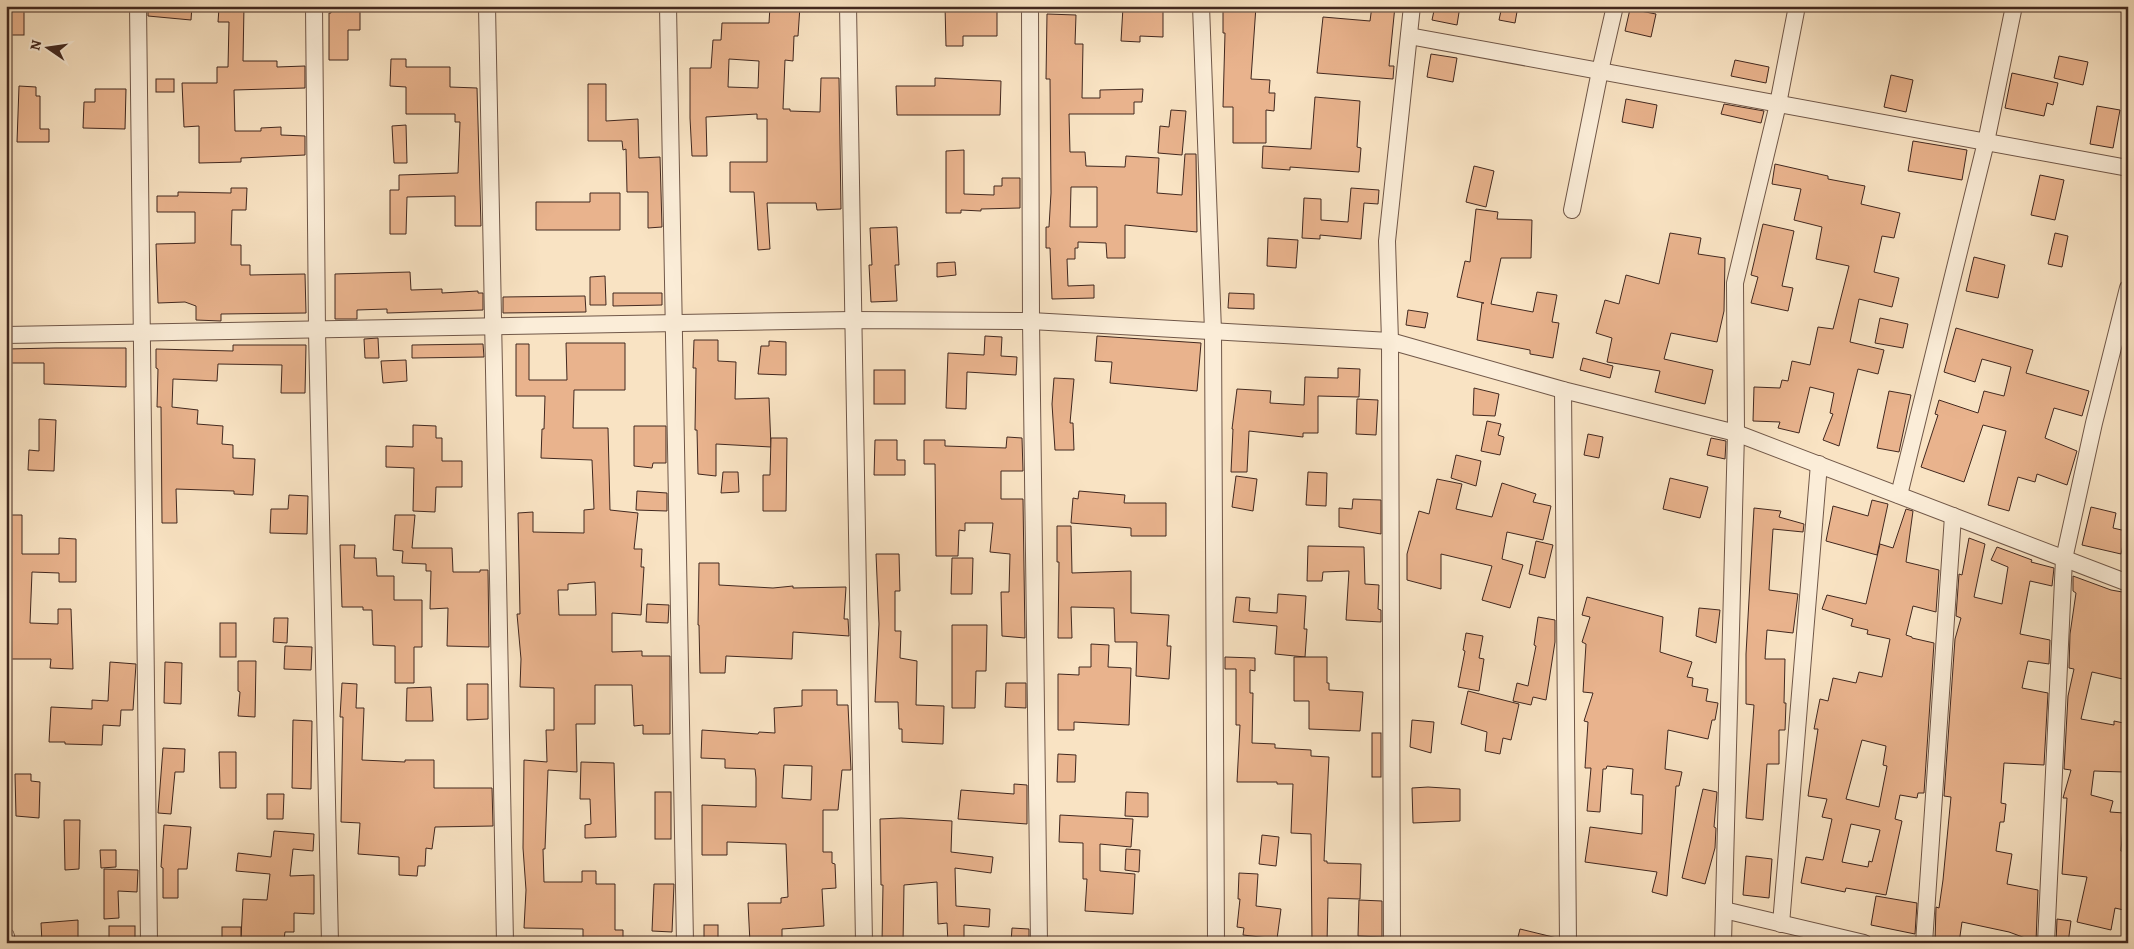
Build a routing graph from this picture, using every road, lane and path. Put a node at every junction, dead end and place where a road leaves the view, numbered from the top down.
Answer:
1 (138, 6) edge
2 (314, 6) edge
3 (487, 6) edge
4 (668, 6) edge
5 (848, 6) edge
6 (1030, 6) edge
7 (1202, 6) edge
8 (1412, 6) edge
9 (1615, 6) edge
10 (1797, 6) edge
11 (2014, 6) edge
12 (1409, 36) junction
13 (1600, 71) junction
14 (1778, 104) junction
15 (1986, 142) junction
16 (2128, 168) edge
17 (1572, 210) dead end
18 (2128, 288) edge
19 (852, 320) junction
20 (1031, 320) junction
21 (674, 323) junction
22 (493, 326) junction
23 (317, 331) junction
24 (1213, 331) junction
25 (142, 333) junction
26 (6, 335) edge
27 (1390, 341) junction
28 (1563, 390) junction
29 (1736, 433) junction
30 (1819, 464) junction
31 (1899, 495) junction
32 (1953, 516) junction
33 (2064, 560) junction
34 (2128, 583) edge
35 (1724, 910) junction
36 (1781, 924) junction
37 (6, 936) edge
38 (7, 943) edge
39 (149, 943) edge
40 (330, 943) edge
41 (505, 943) edge
42 (685, 943) edge
43 (864, 943) edge
44 (1039, 943) edge
45 (1216, 943) edge
46 (1392, 943) edge
47 (1568, 943) edge
48 (1723, 943) edge
49 (1864, 943) edge
50 (1924, 943) edge
51 (2046, 943) edge

1 - 25 street
2 - 23 street
3 - 22 street
4 - 21 street
5 - 19 street
6 - 20 street
7 - 24 street
8 - 12 street
9 - 13 street
10 - 14 street
11 - 15 street
12 - 13 street
12 - 27 street
13 - 14 street
13 - 17 street
14 - 15 street
14 - 29 street
15 - 16 street
15 - 31 street
18 - 33 street
19 - 20 street
19 - 21 street
19 - 43 street
20 - 24 street
20 - 44 street
21 - 22 street
21 - 42 street
22 - 23 street
22 - 41 street
23 - 25 street
23 - 40 street
24 - 27 street
24 - 45 street
25 - 26 street
25 - 39 street
27 - 28 street
27 - 46 street
28 - 29 street
28 - 47 street
29 - 30 street
29 - 35 street
30 - 31 street
30 - 36 street
31 - 32 street
32 - 33 street
32 - 50 street
33 - 34 street
33 - 51 street
35 - 36 street
35 - 48 street
36 - 49 street
37 - 38 street

